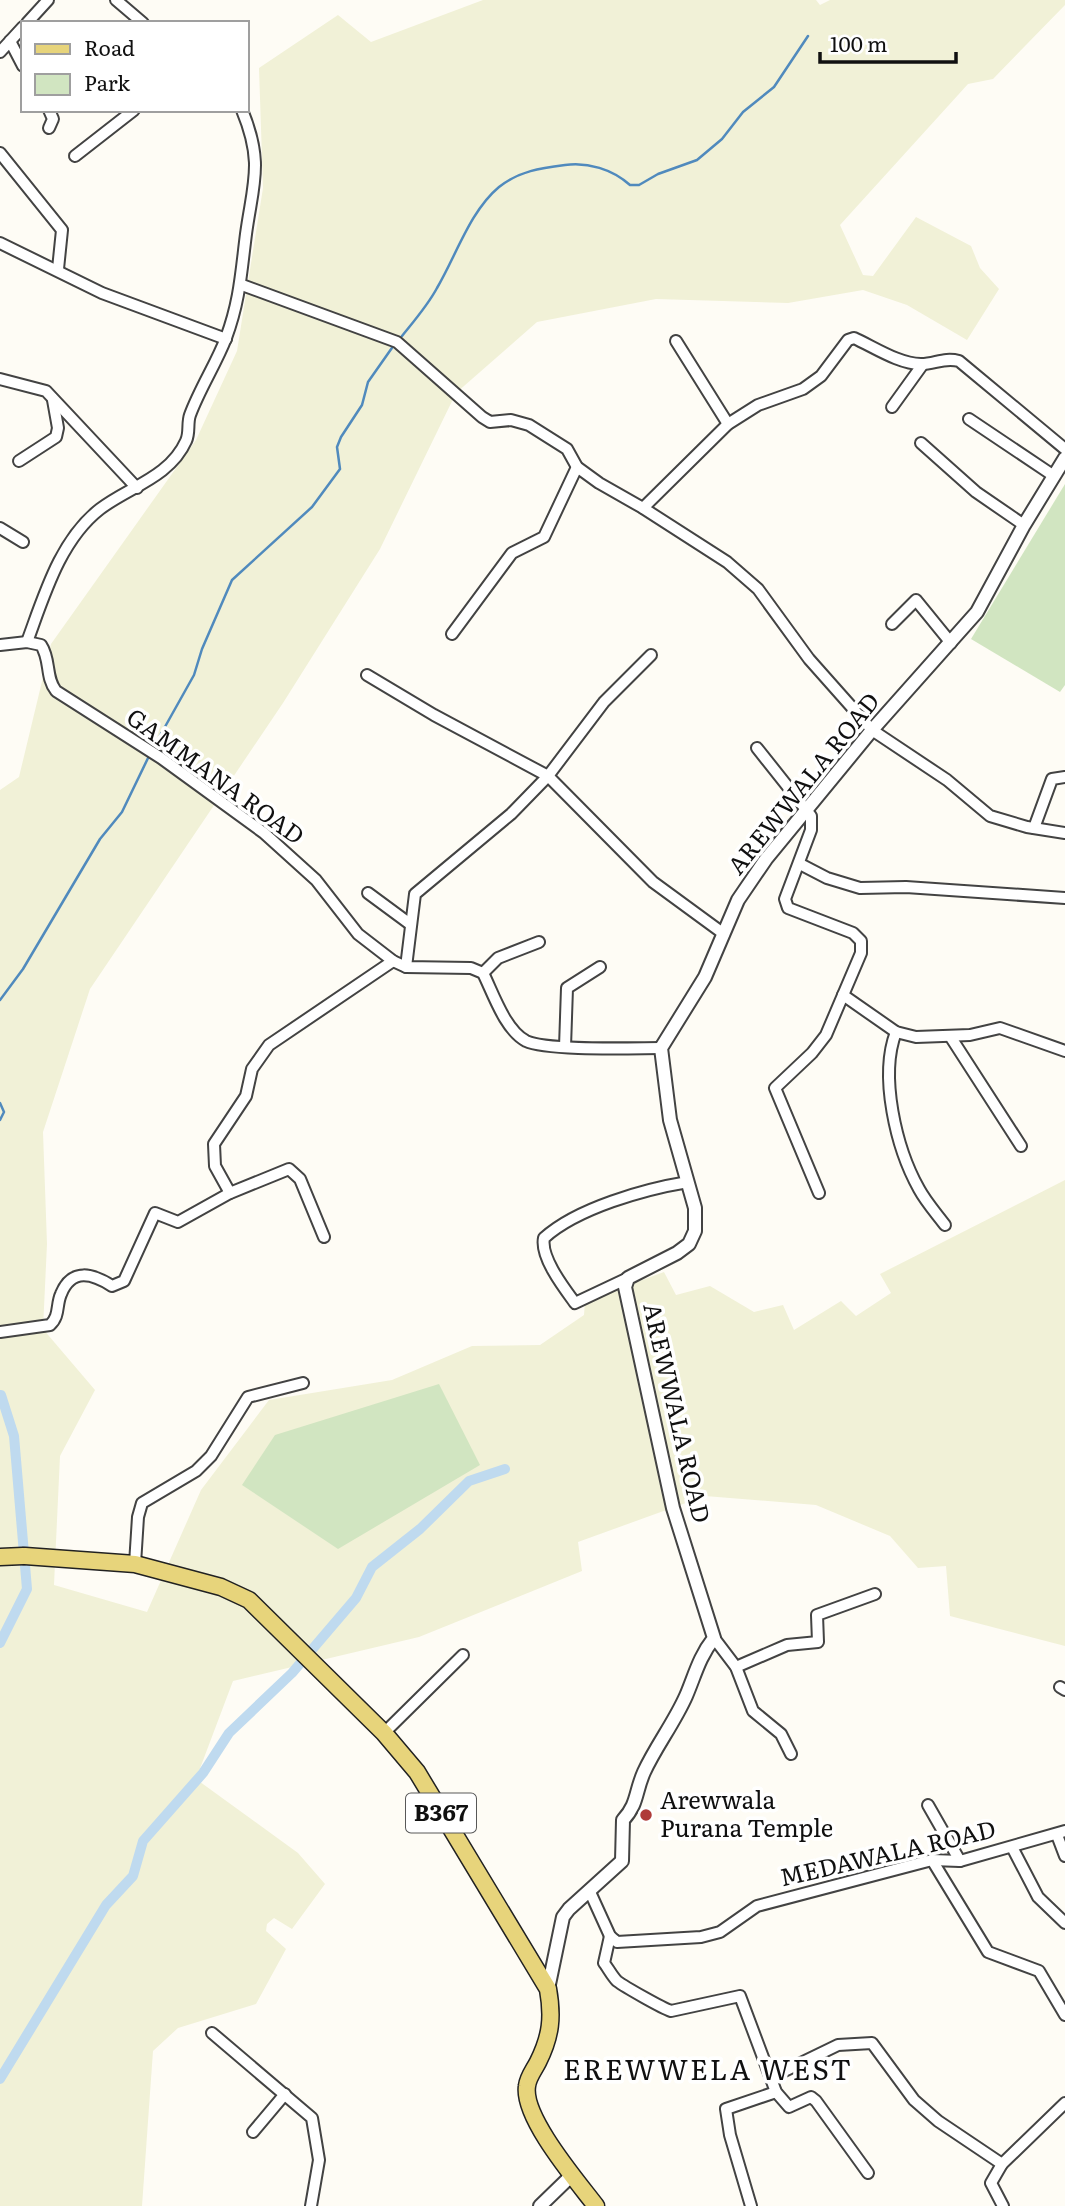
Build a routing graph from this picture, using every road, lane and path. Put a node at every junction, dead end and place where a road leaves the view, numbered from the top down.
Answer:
1 (48, 0) edge
2 (116, 0) edge
3 (29, 21) edge
4 (142, 21) edge
5 (21, 29) edge
6 (10, 41) junction
7 (0, 52) edge
8 (21, 62) edge
9 (50, 112) edge
10 (131, 112) edge
11 (243, 112) edge
12 (49, 128) dead end
13 (0, 153) edge
14 (75, 156) dead end
15 (0, 243) edge
16 (58, 269) junction
17 (242, 285) junction
18 (226, 339) junction
19 (676, 341) dead end
20 (923, 364) junction
21 (0, 379) edge
22 (52, 397) junction
23 (892, 407) dead end
24 (969, 419) dead end
25 (728, 424) junction
26 (921, 443) dead end
27 (1065, 449) edge
28 (1065, 458) edge
29 (19, 461) dead end
30 (577, 467) junction
31 (1054, 475) junction
32 (137, 488) junction
33 (643, 508) junction
34 (1024, 525) junction
35 (0, 528) edge
36 (23, 542) dead end
37 (892, 624) dead end
38 (452, 634) dead end
39 (27, 642) junction
40 (951, 643) junction
41 (0, 645) edge
42 (651, 655) dead end
43 (367, 675) dead end
44 (872, 730) junction
45 (757, 748) dead end
46 (548, 776) junction
47 (1065, 776) edge
48 (807, 808) junction
49 (1034, 828) junction
50 (1065, 833) edge
51 (800, 864) junction
52 (368, 893) dead end
53 (1065, 898) edge
54 (410, 924) junction
55 (724, 933) junction
56 (539, 942) dead end
57 (393, 961) junction
58 (406, 967) junction
59 (600, 967) dead end
60 (483, 973) junction
61 (843, 995) junction
62 (896, 1031) junction
63 (950, 1036) junction
64 (565, 1047) junction
65 (1063, 1047) edge
66 (662, 1048) junction
67 (1021, 1146) dead end
68 (688, 1182) junction
69 (230, 1193) junction
70 (819, 1193) dead end
71 (945, 1225) dead end
72 (324, 1237) dead end
73 (628, 1278) junction
74 (0, 1332) edge
75 (303, 1383) dead end
76 (0, 1557) edge
77 (135, 1564) junction
78 (875, 1594) dead end
79 (714, 1638) junction
80 (463, 1655) dead end
81 (736, 1667) junction
82 (384, 1733) junction
83 (791, 1754) dead end
84 (928, 1805) dead end
85 (1061, 1833) edge
86 (1013, 1847) junction
87 (1065, 1856) edge
88 (932, 1860) junction
89 (960, 1861) junction
90 (590, 1892) junction
91 (1065, 1923) edge
92 (610, 1936) junction
93 (548, 1989) junction
94 (1065, 2015) edge
95 (212, 2033) dead end
96 (772, 2077) junction
97 (776, 2092) junction
98 (285, 2095) junction
99 (1065, 2103) edge
100 (253, 2132) dead end
101 (1002, 2164) junction
102 (868, 2173) dead end
103 (572, 2175) junction
104 (311, 2206) edge
105 (540, 2206) edge
106 (596, 2206) edge
107 (751, 2206) edge
108 (1003, 2206) edge

1 - 3 street
2 - 4 street
5 - 6 street
6 - 7 street
6 - 8 street
9 - 12 street
10 - 14 street
11 - 17 street
13 - 16 street
15 - 16 street
16 - 18 street
17 - 18 street
17 - 30 street
18 - 32 street
19 - 25 street
20 - 23 street
20 - 25 street
20 - 27 street
21 - 22 street
22 - 29 street
22 - 32 street
24 - 31 street
25 - 33 street
26 - 34 street
28 - 31 street, AREWWALA ROAD
30 - 33 street
30 - 38 street
31 - 34 street, AREWWALA ROAD
32 - 39 street
33 - 44 street
34 - 40 street, AREWWALA ROAD
35 - 36 street
37 - 40 street
39 - 41 street
39 - 57 street, GAMMANA ROAD
40 - 44 street, AREWWALA ROAD
42 - 46 street
43 - 46 street
44 - 48 street, AREWWALA ROAD
44 - 49 street
45 - 48 street
46 - 54 street
46 - 55 street
47 - 49 street
48 - 51 street
48 - 55 street, AREWWALA ROAD
49 - 50 street
51 - 53 street
51 - 61 street
52 - 54 street
54 - 58 street
55 - 66 street, AREWWALA ROAD
56 - 60 street
57 - 58 street, GAMMANA ROAD
57 - 69 street
58 - 60 street, GAMMANA ROAD
59 - 64 street
60 - 64 street
61 - 62 street
61 - 70 street
62 - 63 street
62 - 71 street
63 - 65 street
63 - 67 street
64 - 66 street
66 - 68 street, AREWWALA ROAD
68 - 73 street, AREWWALA ROAD
68 - 73 street
69 - 72 street
69 - 74 street
73 - 79 street, AREWWALA ROAD
75 - 77 street
76 - 77 main road, B367
77 - 82 main road, B367
78 - 81 street
79 - 81 street
79 - 90 street
80 - 82 street
81 - 83 street
82 - 93 main road, B367
84 - 89 street
85 - 86 street, MEDAWALA ROAD
85 - 87 street
86 - 89 street, MEDAWALA ROAD
86 - 91 street
88 - 89 street, MEDAWALA ROAD
88 - 92 street, MEDAWALA ROAD
88 - 94 street
90 - 92 street
90 - 93 street
92 - 96 street
93 - 103 main road, B367
95 - 98 street
96 - 97 street
96 - 101 street
97 - 102 street
97 - 107 street
98 - 100 street
98 - 104 street
99 - 101 street
101 - 108 street
103 - 105 street
103 - 106 main road, B367

